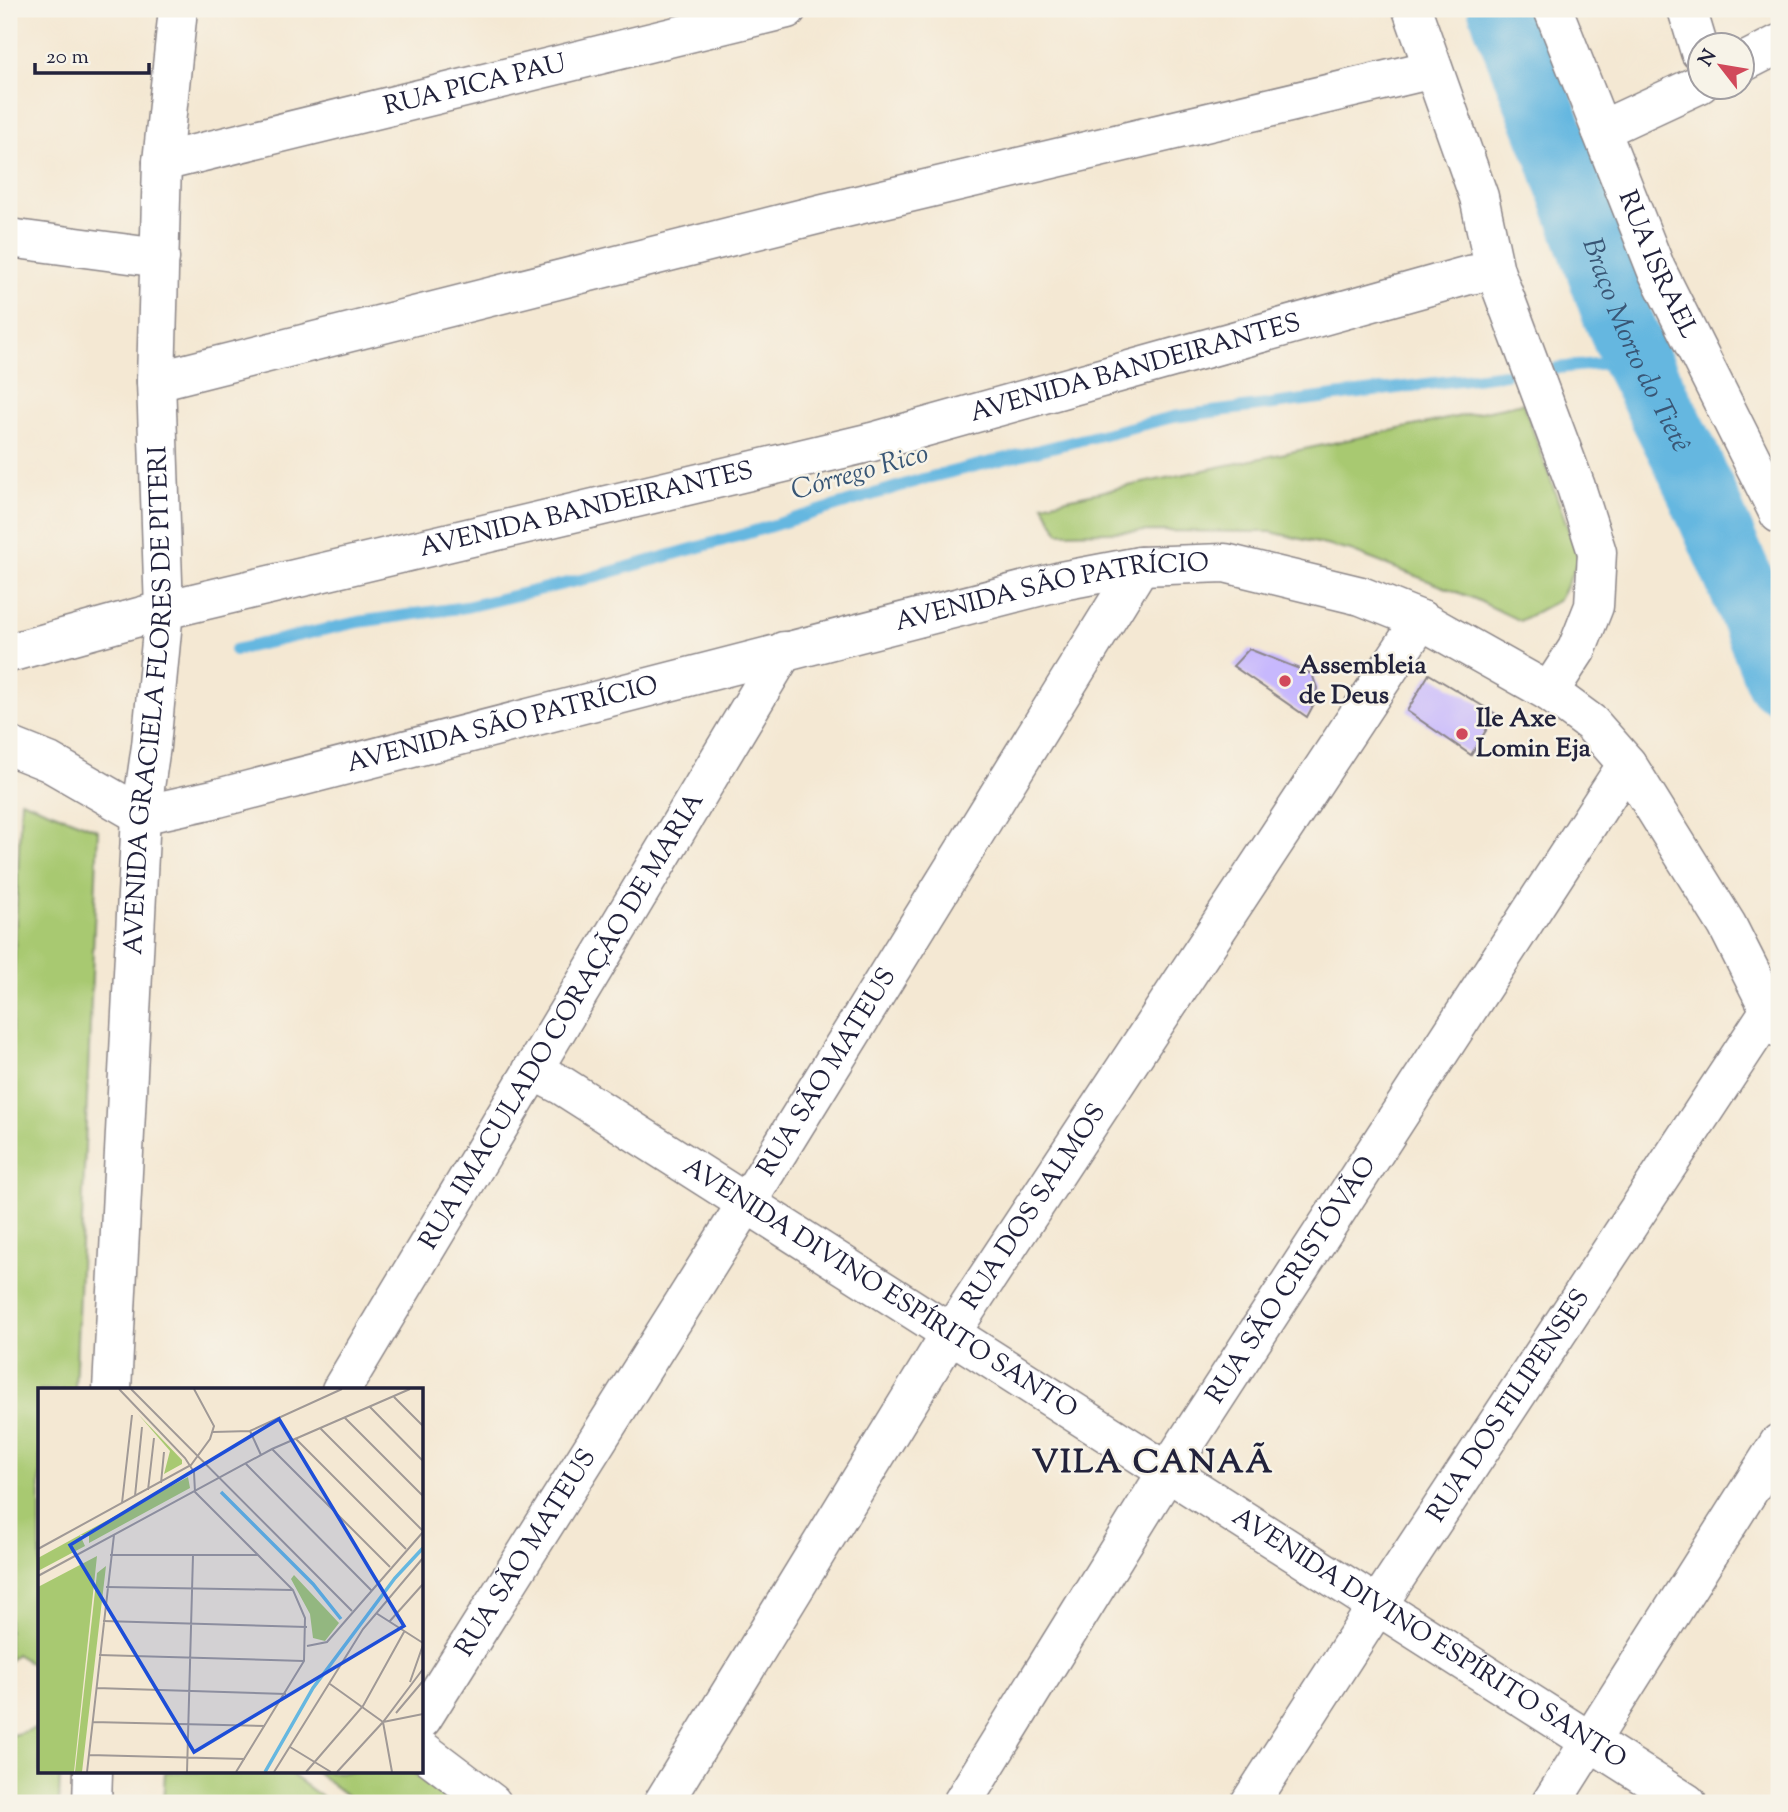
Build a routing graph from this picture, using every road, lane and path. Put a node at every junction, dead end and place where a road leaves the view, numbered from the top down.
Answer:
1 (178, 9) edge
2 (787, 9) edge
3 (1412, 9) edge
4 (1553, 9) edge
5 (1687, 9) edge
6 (1694, 32) edge
7 (1779, 44) edge
8 (1756, 56) edge
9 (1433, 69) junction
10 (1686, 91) edge
11 (1601, 130) junction
12 (162, 162) junction
13 (9, 238) edge
14 (160, 258) junction
15 (1495, 271) junction
16 (156, 381) junction
17 (1779, 514) edge
18 (1140, 566) junction
19 (164, 610) junction
20 (1421, 620) junction
21 (784, 651) junction
22 (9, 653) edge
23 (1549, 692) junction
24 (9, 746) edge
25 (1628, 764) junction
26 (141, 815) junction
27 (1775, 1019) edge
28 (532, 1070) junction
29 (746, 1204) junction
30 (950, 1334) junction
31 (112, 1388) edge
32 (342, 1388) edge
33 (1779, 1443) edge
34 (1167, 1472) junction
35 (1377, 1606) junction
36 (424, 1716) edge
37 (1590, 1741) junction
38 (424, 1752) edge
39 (93, 1773) edge
40 (92, 1803) edge
41 (492, 1803) edge
42 (663, 1803) edge
43 (962, 1803) edge
44 (1250, 1803) edge
45 (1550, 1803) edge
46 (1687, 1803) edge

1 - 12 street, AVENIDA GRACIELA FLORES DE PITERI
2 - 12 street, RUA PICA PAU
3 - 9 street
4 - 11 street, RUA ISRAEL
5 - 6 street
7 - 8 street
9 - 15 street
9 - 16 street
10 - 11 street
11 - 17 street, RUA ISRAEL
12 - 14 street, AVENIDA GRACIELA FLORES DE PITERI
13 - 14 street
14 - 16 street, AVENIDA GRACIELA FLORES DE PITERI
15 - 19 street, AVENIDA BANDEIRANTES
15 - 23 street
16 - 19 street, AVENIDA GRACIELA FLORES DE PITERI
18 - 20 street, AVENIDA SÃO PATRÍCIO
18 - 21 street, AVENIDA SÃO PATRÍCIO
18 - 29 street, RUA SÃO MATEUS
19 - 22 street, AVENIDA BANDEIRANTES
19 - 26 street, AVENIDA GRACIELA FLORES DE PITERI
20 - 23 street, AVENIDA SÃO PATRÍCIO
20 - 30 street, RUA DOS SALMOS
21 - 26 street, AVENIDA SÃO PATRÍCIO
21 - 28 street, RUA IMACULADO CORAÇÃO DE MARIA
23 - 25 street, AVENIDA SÃO PATRÍCIO
24 - 26 street
25 - 27 street, AVENIDA SÃO PATRÍCIO
25 - 34 street, RUA SÃO CRISTÓVÃO
26 - 31 street, AVENIDA GRACIELA FLORES DE PITERI
27 - 35 street, RUA DOS FILIPENSES
28 - 29 street, AVENIDA DIVINO ESPÍRITO SANTO
28 - 32 street, RUA IMACULADO CORAÇÃO DE MARIA
29 - 30 street, AVENIDA DIVINO ESPÍRITO SANTO
29 - 36 street, RUA SÃO MATEUS
30 - 34 street, AVENIDA DIVINO ESPÍRITO SANTO
30 - 42 street, RUA DOS SALMOS
33 - 37 street
34 - 35 street, AVENIDA DIVINO ESPÍRITO SANTO
34 - 43 street, RUA SÃO CRISTÓVÃO
35 - 37 street, AVENIDA DIVINO ESPÍRITO SANTO
35 - 44 street, RUA DOS FILIPENSES
37 - 45 street
37 - 46 street, AVENIDA DIVINO ESPÍRITO SANTO
38 - 41 street
39 - 40 street

